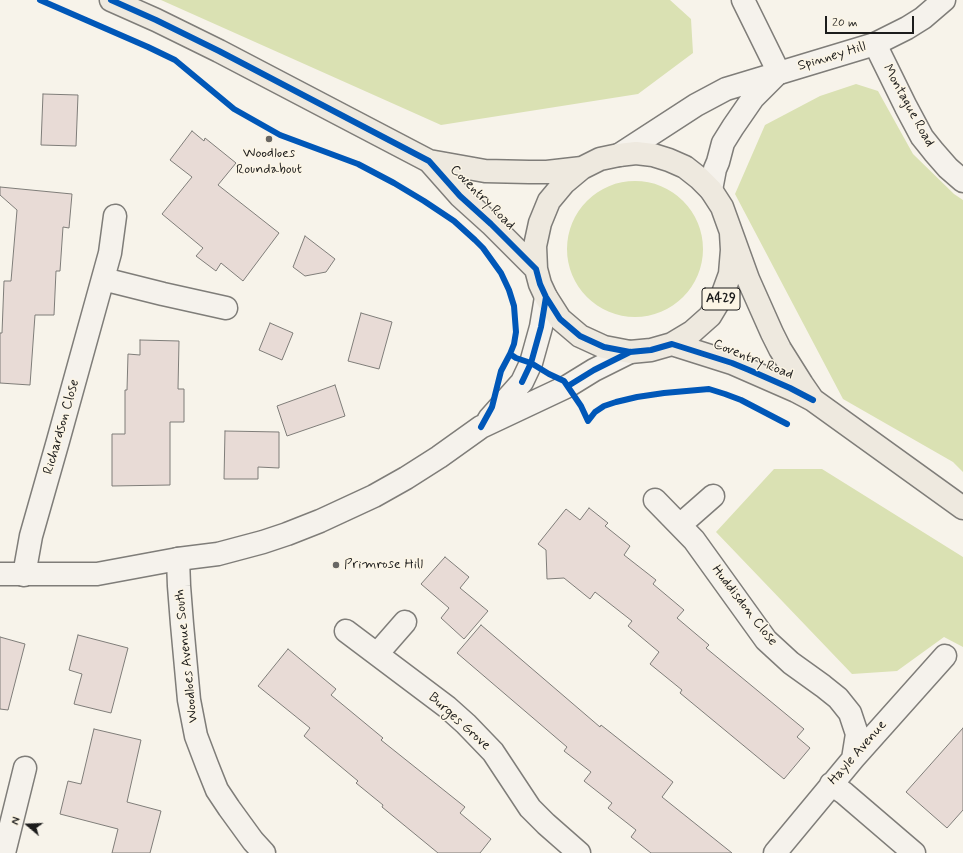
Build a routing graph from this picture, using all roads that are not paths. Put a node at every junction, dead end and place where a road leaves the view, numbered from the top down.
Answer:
1 (111, 0) edge
2 (743, 0) edge
3 (944, 0) edge
4 (875, 44) junction
5 (779, 73) junction
6 (618, 155) junction
7 (429, 161) junction
8 (582, 168) junction
9 (963, 181) edge
10 (711, 190) junction
11 (115, 216) dead end
12 (731, 233) junction
13 (536, 269) junction
14 (103, 279) junction
15 (546, 297) junction
16 (226, 308) dead end
17 (672, 344) junction
18 (630, 352) junction
19 (813, 400) junction
20 (482, 427) junction
21 (713, 496) dead end
22 (655, 500) dead end
23 (963, 508) edge
24 (680, 525) junction
25 (178, 559) junction
26 (0, 574) edge
27 (24, 575) junction
28 (405, 622) dead end
29 (346, 632) dead end
30 (376, 654) junction
31 (945, 656) dead end
32 (853, 759) junction
33 (25, 768) dead end
34 (831, 784) junction
35 (4, 853) edge
36 (264, 853) edge
37 (579, 853) edge
38 (775, 853) edge
39 (914, 853) edge

1 - 7 main road, Coventry Road
2 - 5 street
3 - 4 street, Spinney Hill
4 - 5 street, Spinney Hill
4 - 9 street, Montague Road
5 - 6 street, Spinney Hill
5 - 10 street, Spinney Hill
6 - 8 main road, Coventry Road / A429
6 - 10 main road, Coventry Road / A429
7 - 8 main road, Coventry Road
7 - 13 main road, Coventry Road
8 - 13 main road, Coventry Road / A429
10 - 12 main road, Coventry Road / A429
11 - 14 street, Richardson Close
12 - 17 main road, Coventry Road / A429
12 - 19 main road, Coventry Road
13 - 15 main road, Coventry Road / A429
14 - 16 street
14 - 27 street, Richardson Close
15 - 18 main road, Coventry Road / A429
15 - 20 street
17 - 18 main road, Coventry Road / A429
17 - 19 main road, Coventry Road
18 - 20 street
19 - 23 main road, Coventry Road
20 - 25 street
21 - 24 street
22 - 24 street, Huddisdon Close
24 - 32 street, Huddisdon Close
25 - 27 street
25 - 36 street, Woodloes Avenue South
26 - 27 street
28 - 30 street
29 - 30 street, Burges Grove
30 - 37 street, Burges Grove
31 - 32 street, Hayle Avenue
32 - 34 street, Hayle Avenue
33 - 35 street
34 - 38 street, Hayle Avenue
34 - 39 street

